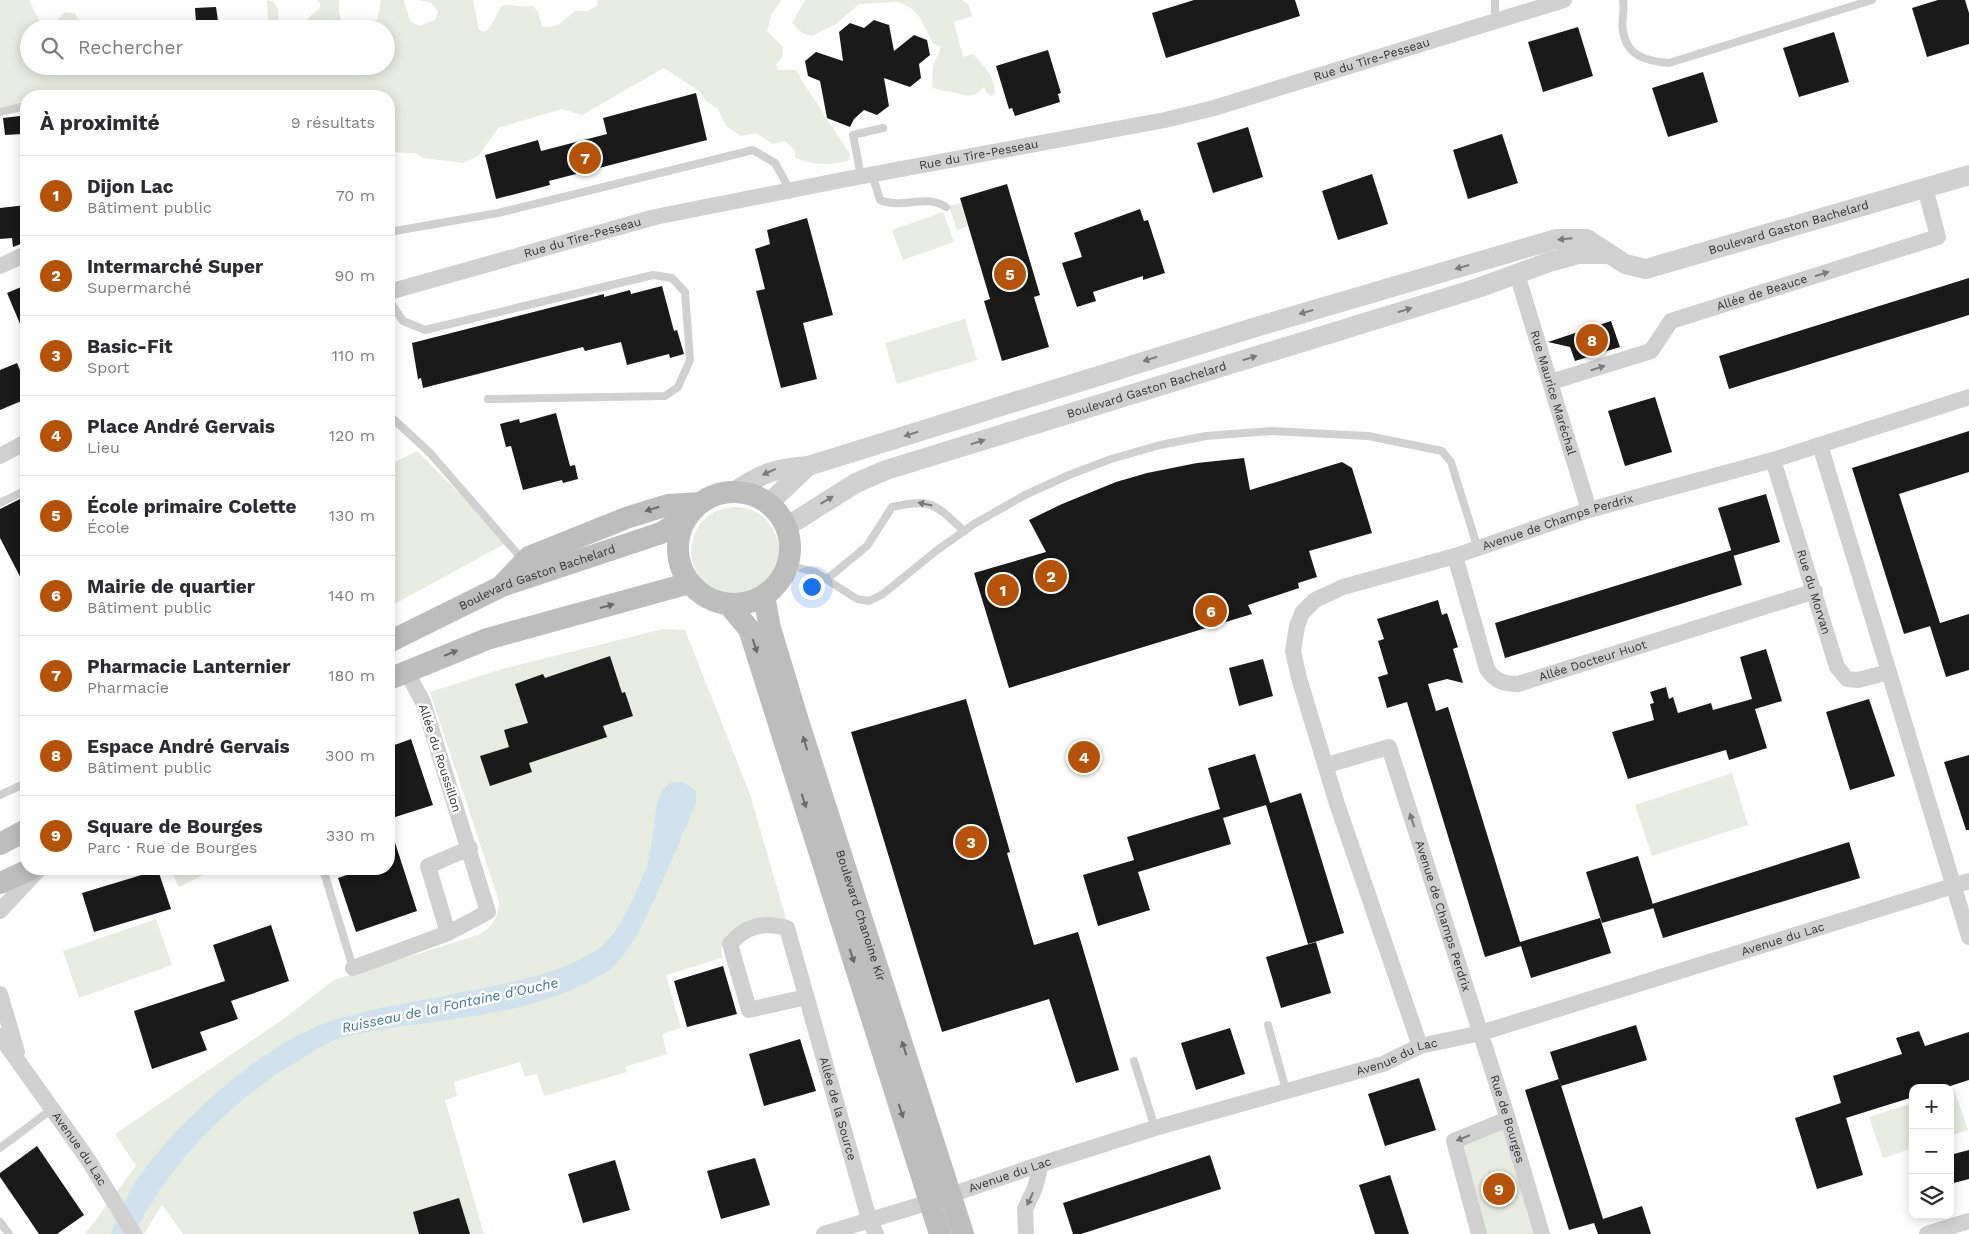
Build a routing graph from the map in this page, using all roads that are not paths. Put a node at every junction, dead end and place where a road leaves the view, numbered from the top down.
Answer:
1 (1495, 0) edge
2 (1564, 0) edge
3 (1623, 0) edge
4 (1872, 0) edge
5 (1495, 21) junction
6 (20, 107) edge
7 (0, 112) edge
8 (883, 128) dead end
9 (867, 175) junction
10 (1969, 175) edge
11 (1925, 188) junction
12 (790, 190) junction
13 (946, 206) dead end
14 (395, 231) edge
15 (1508, 254) junction
16 (1609, 254) junction
17 (20, 257) edge
18 (0, 266) edge
19 (1517, 274) junction
20 (395, 290) edge
21 (395, 309) edge
22 (1551, 382) junction
23 (1969, 397) edge
24 (488, 399) dead end
25 (395, 421) edge
26 (20, 445) edge
27 (1820, 445) junction
28 (0, 456) edge
29 (1773, 460) junction
30 (808, 466) junction
31 (734, 492) junction
32 (20, 493) edge
33 (0, 503) edge
34 (768, 504) junction
35 (694, 510) junction
36 (1589, 510) junction
37 (786, 527) junction
38 (964, 531) junction
39 (1478, 549) junction
40 (1455, 556) junction
41 (524, 562) junction
42 (788, 565) junction
43 (827, 579) junction
44 (690, 583) junction
45 (502, 586) junction
46 (1815, 590) junction
47 (764, 596) junction
48 (729, 605) junction
49 (395, 639) edge
50 (1889, 672) junction
51 (397, 675) edge
52 (1327, 765) junction
53 (20, 786) edge
54 (0, 795) edge
55 (20, 833) edge
56 (0, 844) edge
57 (470, 848) junction
58 (20, 874) edge
59 (33, 875) edge
60 (325, 875) edge
61 (1969, 881) edge
62 (0, 883) edge
63 (1953, 886) junction
64 (0, 911) edge
65 (448, 933) junction
66 (1969, 937) edge
67 (353, 968) joint
68 (0, 994) edge
69 (806, 997) junction
70 (1268, 1025) dead end
71 (1481, 1033) junction
72 (0, 1036) edge
73 (1420, 1046) junction
74 (0, 1047) edge
75 (1134, 1061) dead end
76 (21, 1066) junction
77 (1286, 1090) junction
78 (52, 1109) junction
79 (1508, 1119) junction
80 (1155, 1128) junction
81 (0, 1148) edge
82 (1041, 1164) junction
83 (951, 1194) junction
84 (930, 1202) junction
85 (1969, 1221) edge
86 (0, 1222) edge
87 (873, 1227) edge
88 (9, 1234) edge
89 (134, 1234) edge
90 (824, 1234) edge
91 (940, 1234) edge
92 (963, 1234) edge
93 (1026, 1234) edge
94 (1478, 1234) edge
95 (1542, 1234) edge
96 (1927, 1234) edge

1 - 5 lane
2 - 5 street, Rue du Tire-Pesseau
3 - 4 lane
5 - 9 street, Rue du Tire-Pesseau
6 - 7 lane
8 - 9 lane
9 - 12 street, Rue du Tire-Pesseau
9 - 13 lane
10 - 11 street, Boulevard Gaston Bachelard
11 - 16 street, Boulevard Gaston Bachelard
22 -> 11 street, Allée de Beauce
12 - 14 lane
12 - 20 street, Rue du Tire-Pesseau
16 -> 15 street, Boulevard Gaston Bachelard
15 - 19 street
15 -> 30 street, Boulevard Gaston Bachelard
16 - 19 street, Boulevard Gaston Bachelard
17 - 18 street
19 - 22 street, Rue Maurice Maréchal
37 -> 19 street, Boulevard Gaston Bachelard
21 - 24 lane
22 - 36 street, Rue Maurice Maréchal
23 - 27 street, Avenue de Champs Perdrix
25 - 41 lane
26 - 28 street
27 - 29 street, Avenue de Champs Perdrix
27 - 50 street
29 - 36 street, Avenue de Champs Perdrix
29 - 46 street, Rue du Morvan
30 -> 31 street, Boulevard Gaston Bachelard
30 - 34 street, Boulevard Gaston Bachelard
31 - 34 main road
31 - 35 main road
32 - 33 lane
34 - 37 main road
35 -> 41 main road
35 - 44 main road
35 - 45 main road, Boulevard Gaston Bachelard
36 - 39 street, Avenue de Champs Perdrix
37 - 42 main road
38 - 39 lane
38 - 43 lane
38 -> 43 lane
39 - 40 street, Avenue de Champs Perdrix
40 - 46 street, Allée Docteur Huot
40 - 52 street, Avenue de Champs Perdrix
41 - 45 main road
42 - 43 lane
42 - 47 main road
44 - 48 main road
51 -> 44 main road
45 - 49 main road, Boulevard Gaston Bachelard
46 - 50 street, Rue du Morvan
47 - 48 main road
83 -> 47 main road, Boulevard Chanoine Kir
48 -> 84 main road, Boulevard Chanoine Kir
50 - 63 street
51 - 57 street, Allée du Roussillon
71 -> 52 street, Avenue de Champs Perdrix
52 - 73 street, Avenue de Champs Perdrix
53 - 54 lane
55 - 56 main road
57 - 65 street, Allée du Roussillon
57 - 65 street
58 - 62 main road
59 - 64 street
60 - 67 lane
61 - 63 street, Avenue du Lac
63 - 66 street
63 - 71 street, Avenue du Lac
65 - 67 street, Allée du Roussillon
68 - 76 street, Avenue du Lac
69 - 69 street, Allée de la Source
69 - 87 street, Allée de la Source
70 - 77 lane
71 - 73 street, Avenue du Lac
71 - 79 street, Rue de Bourges
72 - 76 street, Avenue du Lac
73 - 77 street, Avenue du Lac
74 - 76 street, Avenue du Lac
75 - 80 lane
76 - 78 street, Avenue du Lac
77 - 80 street, Avenue du Lac
78 - 81 lane
78 - 89 street, Avenue du Lac
79 -> 94 street
79 - 95 street, Rue de Bourges
80 - 82 street, Avenue du Lac
82 - 83 street, Avenue du Lac
82 -> 93 street
83 - 84 street, Avenue du Lac
83 - 92 main road, Boulevard Chanoine Kir
84 - 87 street, Avenue du Lac
84 - 91 main road, Boulevard Chanoine Kir
85 - 96 street
86 - 88 lane
87 - 90 street, Avenue du Lac

